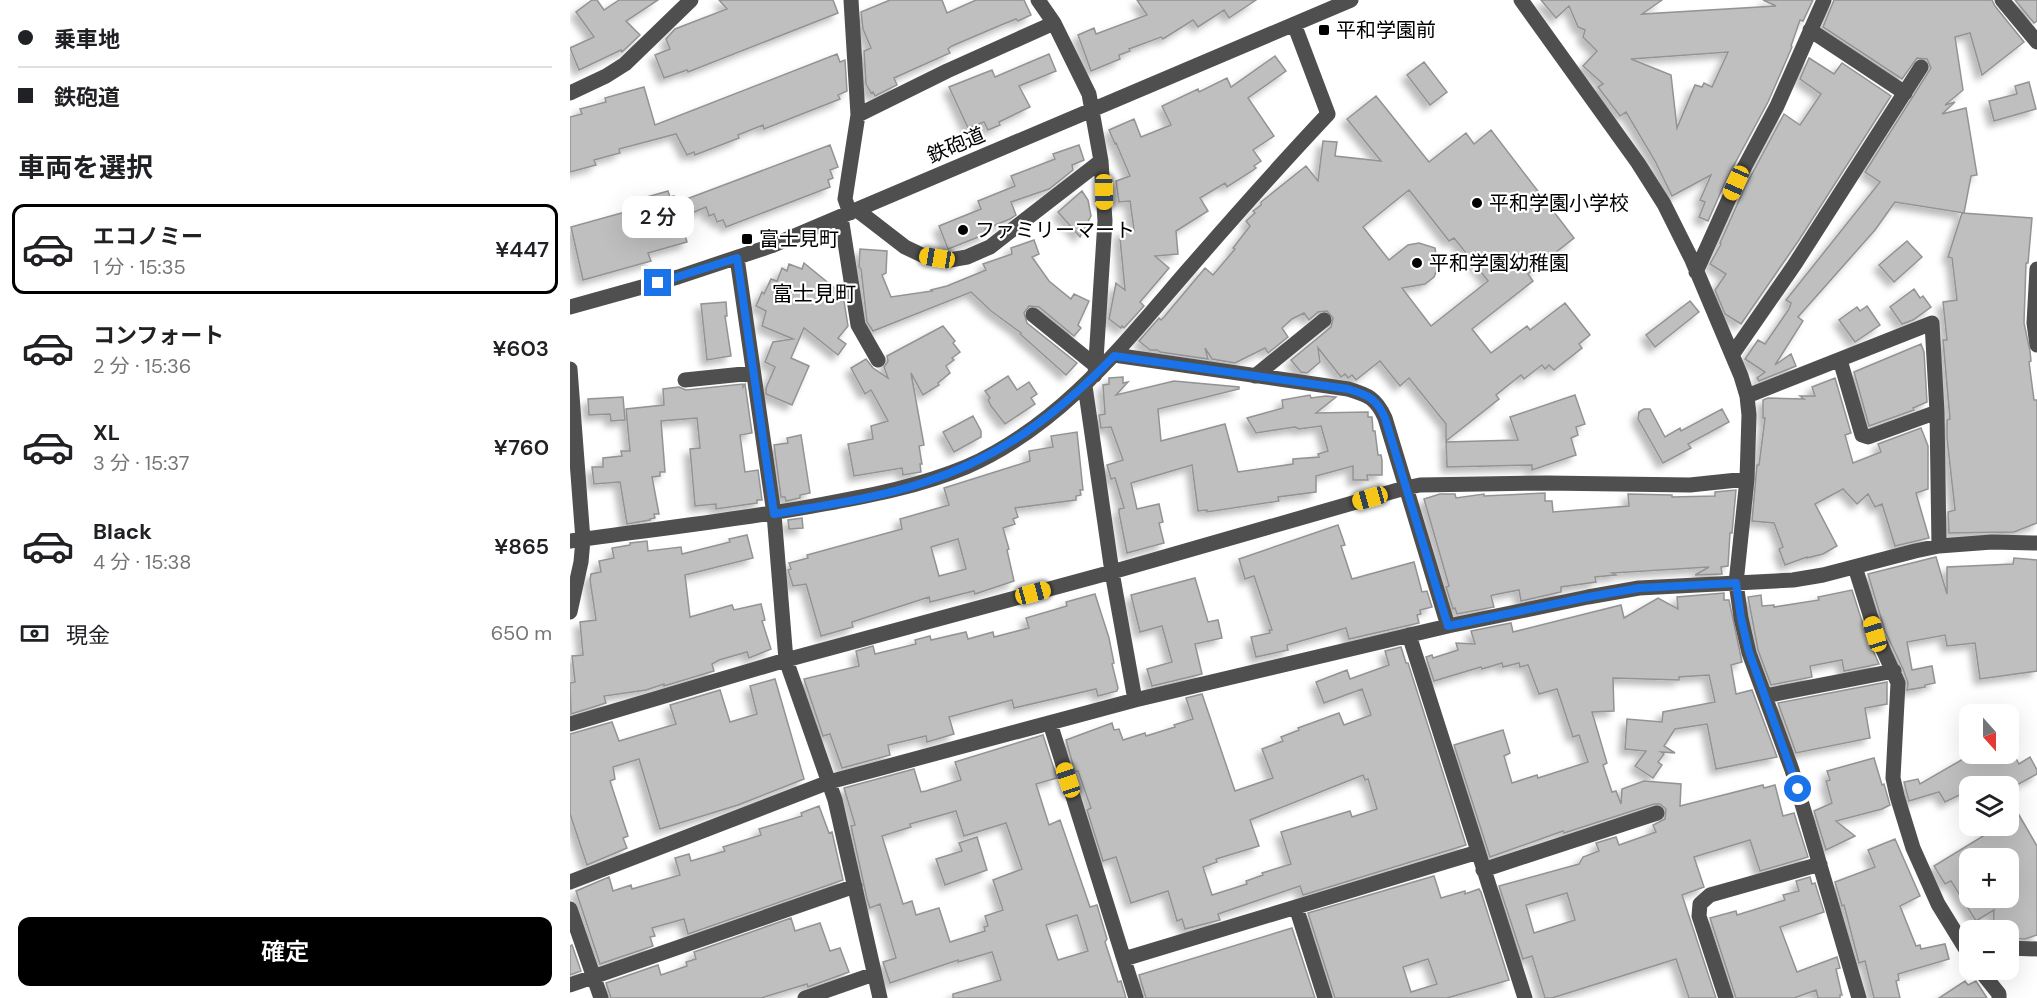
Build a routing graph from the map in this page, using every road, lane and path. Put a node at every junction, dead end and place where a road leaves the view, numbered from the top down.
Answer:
1 (691, 0) edge
2 (851, 0) edge
3 (1038, 0) edge
4 (1351, 0) edge
5 (1521, 0) edge
6 (1824, 0) edge
7 (2002, 0) edge
8 (1054, 23) junction
9 (1294, 24) junction
10 (1810, 30) junction
11 (2037, 42) edge
12 (1922, 67) dead end
13 (570, 93) edge
14 (1905, 93) junction
15 (1091, 110) junction
16 (858, 115) junction
17 (1101, 161) junction
18 (850, 213) junction
19 (737, 258) junction
20 (1694, 266) junction
21 (2037, 268) edge
22 (570, 306) edge
23 (1033, 315) dead end
24 (1324, 320) dead end
25 (2037, 345) edge
26 (1732, 355) junction
27 (1114, 356) junction
28 (878, 360) dead end
29 (1840, 360) junction
30 (570, 369) edge
31 (753, 373) junction
32 (1092, 376) junction
33 (1255, 376) junction
34 (685, 380) dead end
35 (1747, 396) junction
36 (1937, 412) junction
37 (1747, 479) junction
38 (1405, 488) junction
39 (774, 514) junction
40 (576, 541) edge
41 (2037, 543) edge
42 (1939, 546) junction
43 (1855, 567) junction
44 (1112, 572) junction
45 (1736, 583) junction
46 (570, 612) edge
47 (1448, 626) junction
48 (1409, 635) junction
49 (786, 660) junction
50 (1894, 671) junction
51 (1765, 696) junction
52 (1135, 700) junction
53 (1050, 723) junction
54 (570, 724) edge
55 (829, 782) junction
56 (1656, 813) dead end
57 (1478, 852) junction
58 (1820, 864) junction
59 (1483, 870) junction
60 (570, 882) edge
61 (855, 886) junction
62 (1296, 907) junction
63 (570, 909) edge
64 (1959, 937) edge
65 (2019, 948) edge
66 (2037, 949) edge
67 (1124, 959) junction
68 (874, 974) junction
69 (594, 977) junction
70 (1988, 980) edge
71 (570, 985) edge
72 (601, 998) edge
73 (805, 998) edge
74 (880, 998) edge
75 (1136, 998) edge
76 (1325, 998) edge
77 (1525, 998) edge
78 (1726, 998) edge
79 (1859, 998) edge
80 (1999, 998) edge

1 - 13 street
2 - 16 street
3 - 8 street
4 - 9 street, 鉄砲道
5 - 20 street
6 - 10 street
7 - 11 street
8 - 15 street
8 - 16 street
9 - 15 street, 鉄砲道
9 - 27 street
10 - 14 street
10 - 20 street
12 - 14 street
14 - 26 street
15 - 17 street
15 - 18 street, 鉄砲道
16 - 18 street
17 - 18 street
17 - 32 street
18 - 19 street, 鉄砲道
18 - 28 street
19 - 22 street, 鉄砲道
19 - 31 street
20 - 26 street
21 - 25 street
23 - 32 street
24 - 33 street
26 - 35 street
27 - 32 street
27 - 33 street
29 - 35 street
29 - 36 street
29 - 36 street
30 - 40 street
31 - 34 street
31 - 39 street
32 - 39 street
32 - 44 street
33 - 38 street
35 - 37 street
36 - 42 street
37 - 38 street
37 - 45 street
38 - 44 street
38 - 47 street
39 - 40 street
39 - 49 street
40 - 46 street
41 - 42 street
42 - 43 street
43 - 45 street
43 - 50 street
44 - 49 street
44 - 52 street
45 - 47 street
45 - 51 street
47 - 48 street
48 - 52 street
48 - 57 street
49 - 54 street
49 - 55 street
50 - 51 street
50 - 64 street
51 - 58 street
52 - 53 street
53 - 55 street
53 - 67 street
55 - 60 street
55 - 61 street
56 - 59 street
57 - 59 street
57 - 62 street
58 - 78 street
58 - 79 street
59 - 77 street
61 - 68 street
61 - 69 street
62 - 67 street
62 - 76 street
63 - 69 street
65 - 66 street
67 - 75 street
68 - 73 street
68 - 74 street
69 - 71 street
69 - 72 street
70 - 80 street

